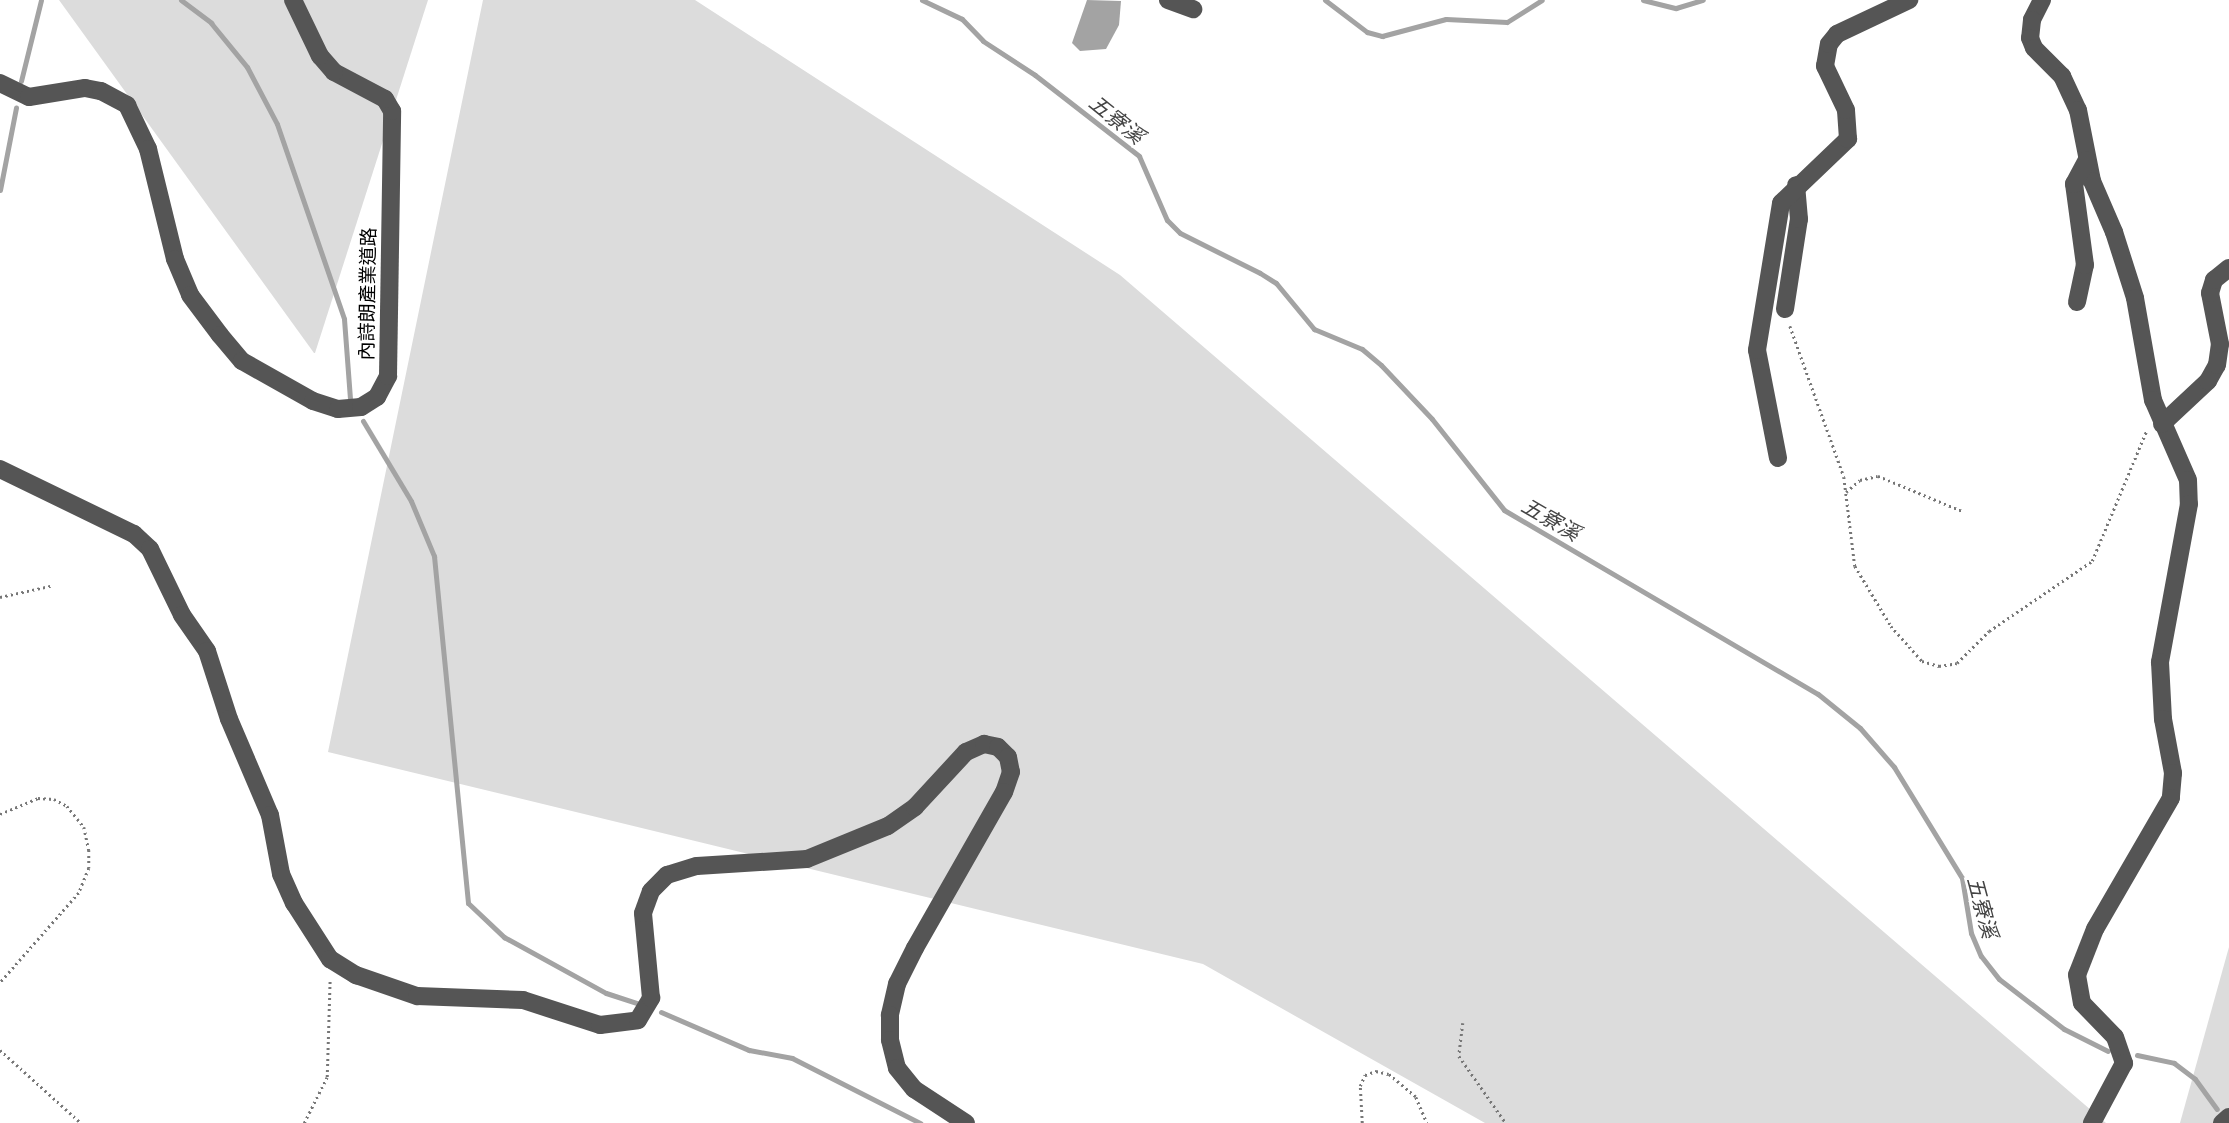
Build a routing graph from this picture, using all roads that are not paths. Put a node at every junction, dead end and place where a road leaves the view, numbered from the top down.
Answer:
1 (293, 0) edge
2 (1168, 0) edge
3 (1909, 0) edge
4 (2042, 0) edge
5 (1193, 9) dead end
6 (0, 83) edge
7 (2087, 160) junction
8 (1796, 185) junction
9 (2229, 268) edge
10 (2077, 302) dead end
11 (1785, 309) road end
12 (2159, 415) junction
13 (1778, 458) dead end
14 (0, 469) edge
15 (2229, 1117) edge
16 (966, 1123) edge
17 (2092, 1123) edge
18 (2222, 1123) edge

1 - 6 lane, 內詩朗產業道路
2 - 5 lane
3 - 8 lane
4 - 7 lane
7 - 10 lane
7 - 12 lane
8 - 11 lane
8 - 13 lane
9 - 12 lane
12 - 17 lane
14 - 16 lane
15 - 18 lane

